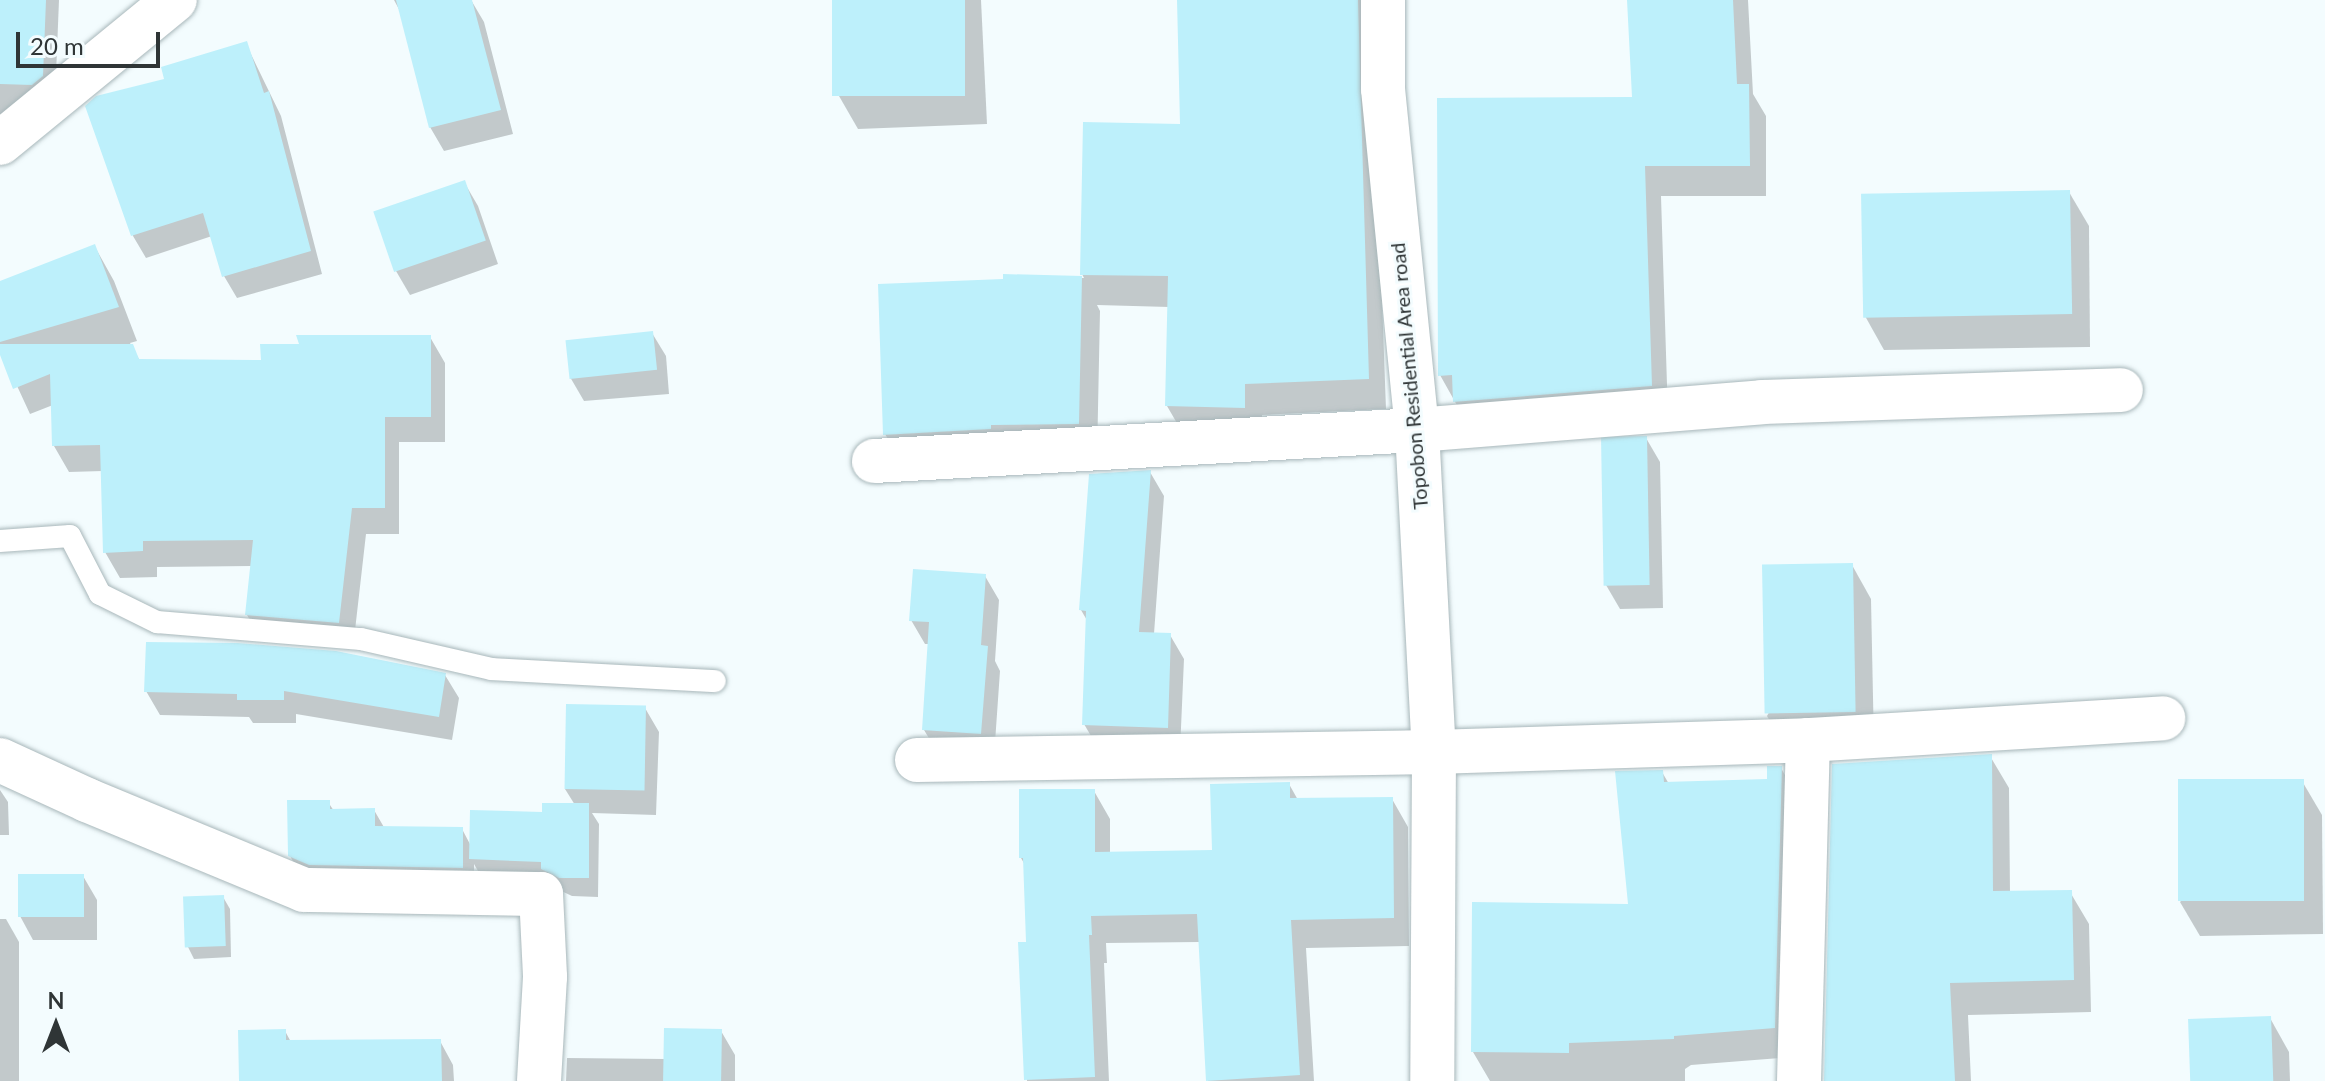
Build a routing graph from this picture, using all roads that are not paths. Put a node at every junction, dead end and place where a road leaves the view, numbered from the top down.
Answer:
1 (175, 0) edge
2 (1383, 0) edge
3 (0, 143) edge
4 (2121, 390) dead end
5 (1417, 430) junction
6 (874, 461) dead end
7 (0, 541) edge
8 (715, 681) dead end
9 (2163, 718) dead end
10 (1808, 740) junction
11 (1434, 752) junction
12 (0, 760) edge
13 (917, 760) dead end
14 (539, 1081) edge
15 (1432, 1081) edge
16 (1799, 1081) edge

1 - 3 street
2 - 5 street, Topobon Residential Area road
4 - 5 street
5 - 6 street
5 - 11 street, Topobon Residential Area road
7 - 8 lane
9 - 10 street
10 - 11 street
10 - 16 street
11 - 13 street
11 - 15 street, Topobon Residential Area road
12 - 14 street

